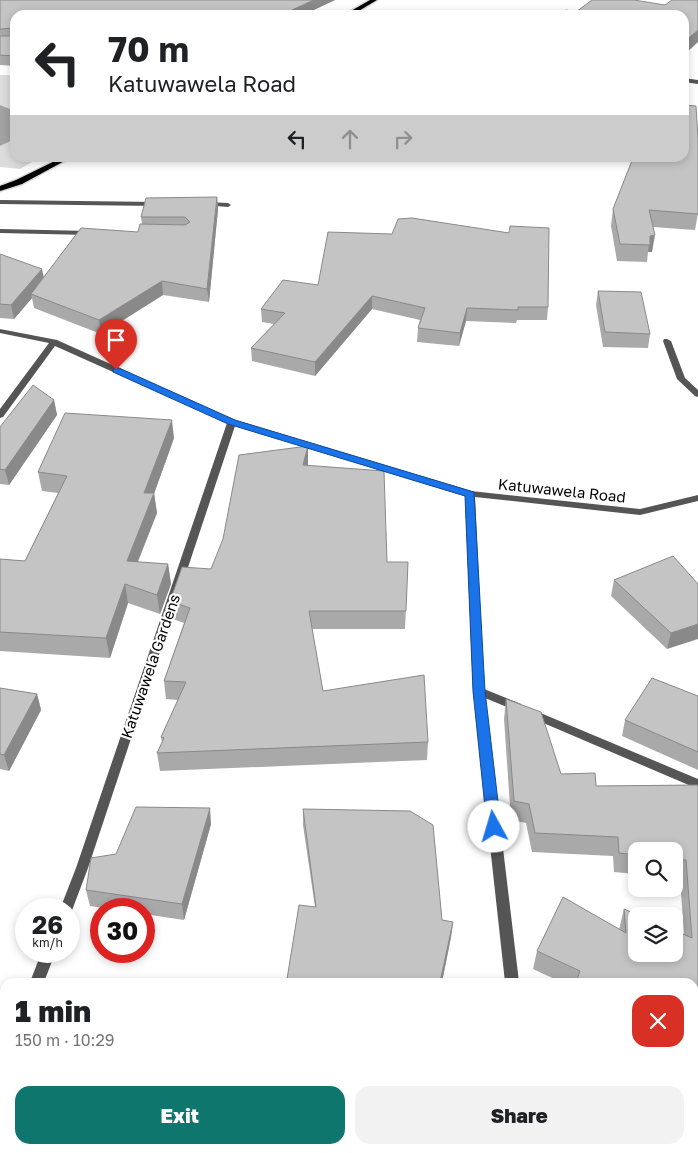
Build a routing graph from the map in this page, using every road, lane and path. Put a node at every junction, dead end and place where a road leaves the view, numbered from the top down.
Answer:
1 (374, 0) edge
2 (355, 10) edge
3 (58, 162) edge
4 (0, 190) edge
5 (0, 202) edge
6 (168, 204) edge
7 (198, 204) edge
8 (228, 205) dead end
9 (0, 231) edge
10 (98, 233) edge
11 (0, 331) edge
12 (667, 341) dead end
13 (54, 342) junction
14 (698, 394) edge
15 (0, 415) edge
16 (232, 422) junction
17 (470, 494) junction
18 (698, 498) edge
19 (479, 691) junction
20 (698, 784) edge
21 (70, 898) edge
22 (44, 963) edge
23 (39, 978) edge
24 (512, 978) edge

1 - 2 main road
3 - 4 main road
5 - 6 street
7 - 8 street
9 - 10 street
11 - 13 street, Katuwawela Road
12 - 14 street
13 - 15 street
13 - 16 street, Katuwawela Road
16 - 17 street, Katuwawela Road
16 - 21 street, Katuwawela Gardens
17 - 18 street, Katuwawela Road
17 - 19 street
19 - 20 street
19 - 24 street
22 - 23 street

